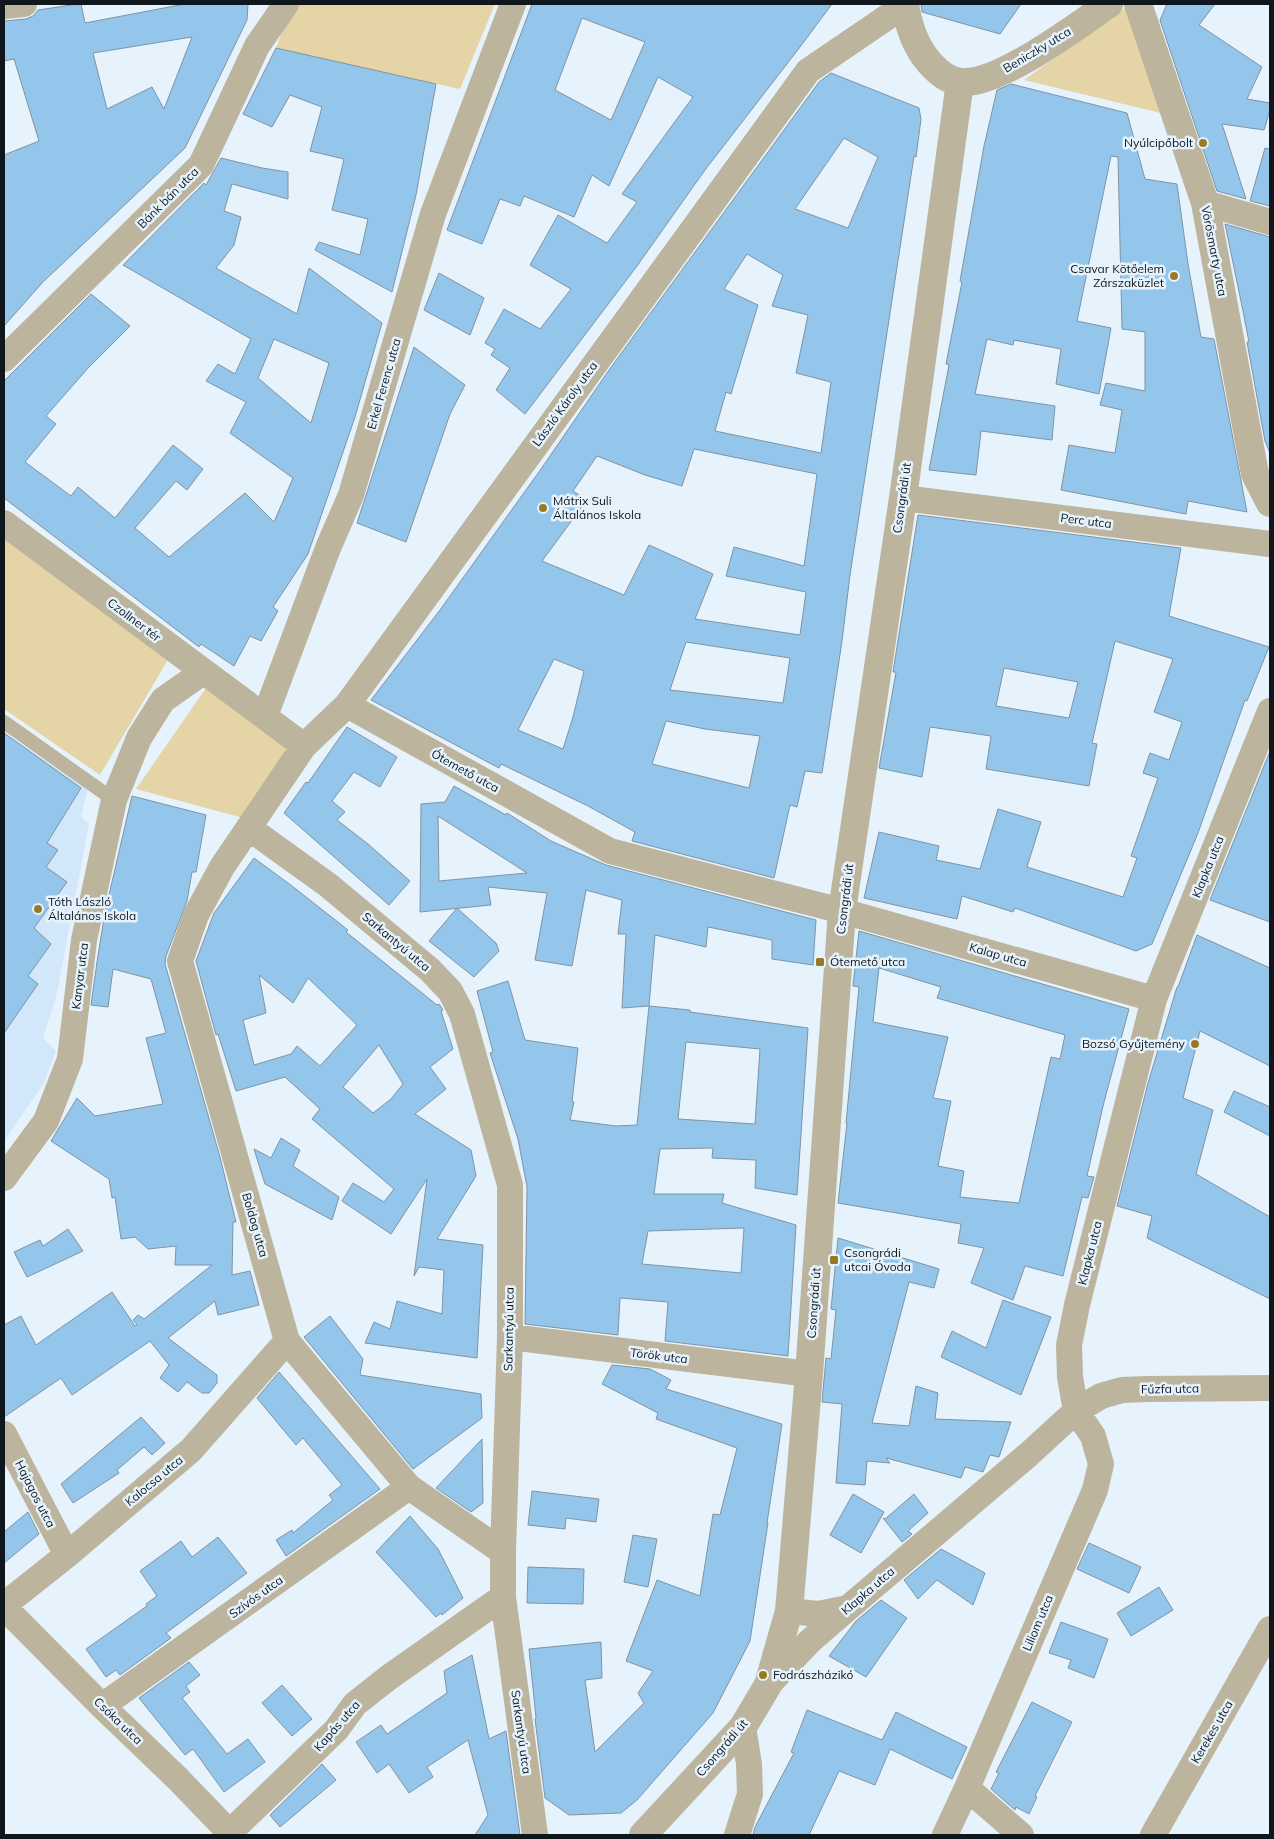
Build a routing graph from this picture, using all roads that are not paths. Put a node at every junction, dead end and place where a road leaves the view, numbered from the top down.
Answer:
1 (24, 4) edge
2 (286, 4) edge
3 (513, 4) edge
4 (905, 4) edge
5 (1109, 4) edge
6 (1138, 4) edge
7 (4, 6) edge
8 (960, 82) junction
9 (1205, 203) junction
10 (1270, 222) edge
11 (4, 359) edge
12 (903, 498) junction
13 (1270, 503) edge
14 (4, 524) edge
15 (1270, 544) edge
16 (203, 672) junction
17 (347, 705) junction
18 (1270, 712) edge
19 (265, 716) junction
20 (4, 722) edge
21 (304, 746) junction
22 (114, 800) junction
23 (249, 828) junction
24 (842, 911) junction
25 (1154, 999) junction
26 (4, 1178) edge
27 (510, 1337) junction
28 (287, 1341) junction
29 (809, 1374) junction
30 (1270, 1388) edge
31 (1076, 1411) junction
32 (4, 1434) edge
33 (409, 1487) junction
34 (503, 1552) junction
35 (67, 1555) junction
36 (503, 1597) junction
37 (4, 1606) edge
38 (848, 1608) junction
39 (789, 1610) junction
40 (1270, 1629) edge
41 (768, 1685) junction
42 (102, 1706) junction
43 (743, 1726) junction
44 (967, 1788) junction
45 (230, 1834) edge
46 (535, 1835) edge
47 (643, 1835) edge
48 (737, 1835) edge
49 (945, 1835) edge
50 (1022, 1835) edge
51 (1153, 1835) edge

1 - 7 street
2 - 11 street, Bánk bán utca
3 - 19 street, Erkel Ferenc utca
4 - 8 street
4 - 17 street, László Károly utca
5 - 8 street, Beniczky utca
6 - 9 street, Vörösmarty utca
8 - 12 street, Csongrádi út
9 - 10 street
9 - 13 street, Vörösmarty utca
12 - 15 street, Perc utca
12 - 24 street, Csongrádi út
14 - 16 street, Czollner tér
16 - 19 street, Czollner tér
16 - 22 street, Kanyar utca
17 - 21 street, László Károly utca
17 - 24 street, Ótemető utca
18 - 25 street, Klapka utca
19 - 21 street
20 - 22 lane
21 - 23 street, László Károly utca
22 - 26 street, Kanyar utca
23 - 27 street, Sarkantyú utca
23 - 28 street, Boldog utca
24 - 25 street, Kalap utca
24 - 29 street, Csongrádi út
25 - 31 street, Klapka utca
27 - 29 street, Török utca
27 - 34 street, Sarkantyú utca
28 - 33 street, Boldog utca
28 - 35 street, Kalocsa utca
29 - 39 street, Csongrádi út
30 - 31 street, Fűzfa utca
31 - 38 street, Klapka utca
31 - 44 street, Liliom utca
32 - 35 street, Hajagos utca
33 - 34 street, Boldog utca
33 - 42 street, Szívós utca
34 - 36 street, Sarkantyú utca
35 - 37 street, Kalocsa utca
36 - 45 street, Kapás utca
36 - 46 street, Sarkantyú utca
37 - 42 street, Csóka utca
38 - 39 street
38 - 41 street, Klapka utca
39 - 41 street, Csongrádi út
40 - 51 street, Kerekes utca
41 - 43 street, Csongrádi út
42 - 45 street, Csóka utca
43 - 47 street, Csongrádi út
43 - 48 street
44 - 49 street, Liliom utca
44 - 50 street

